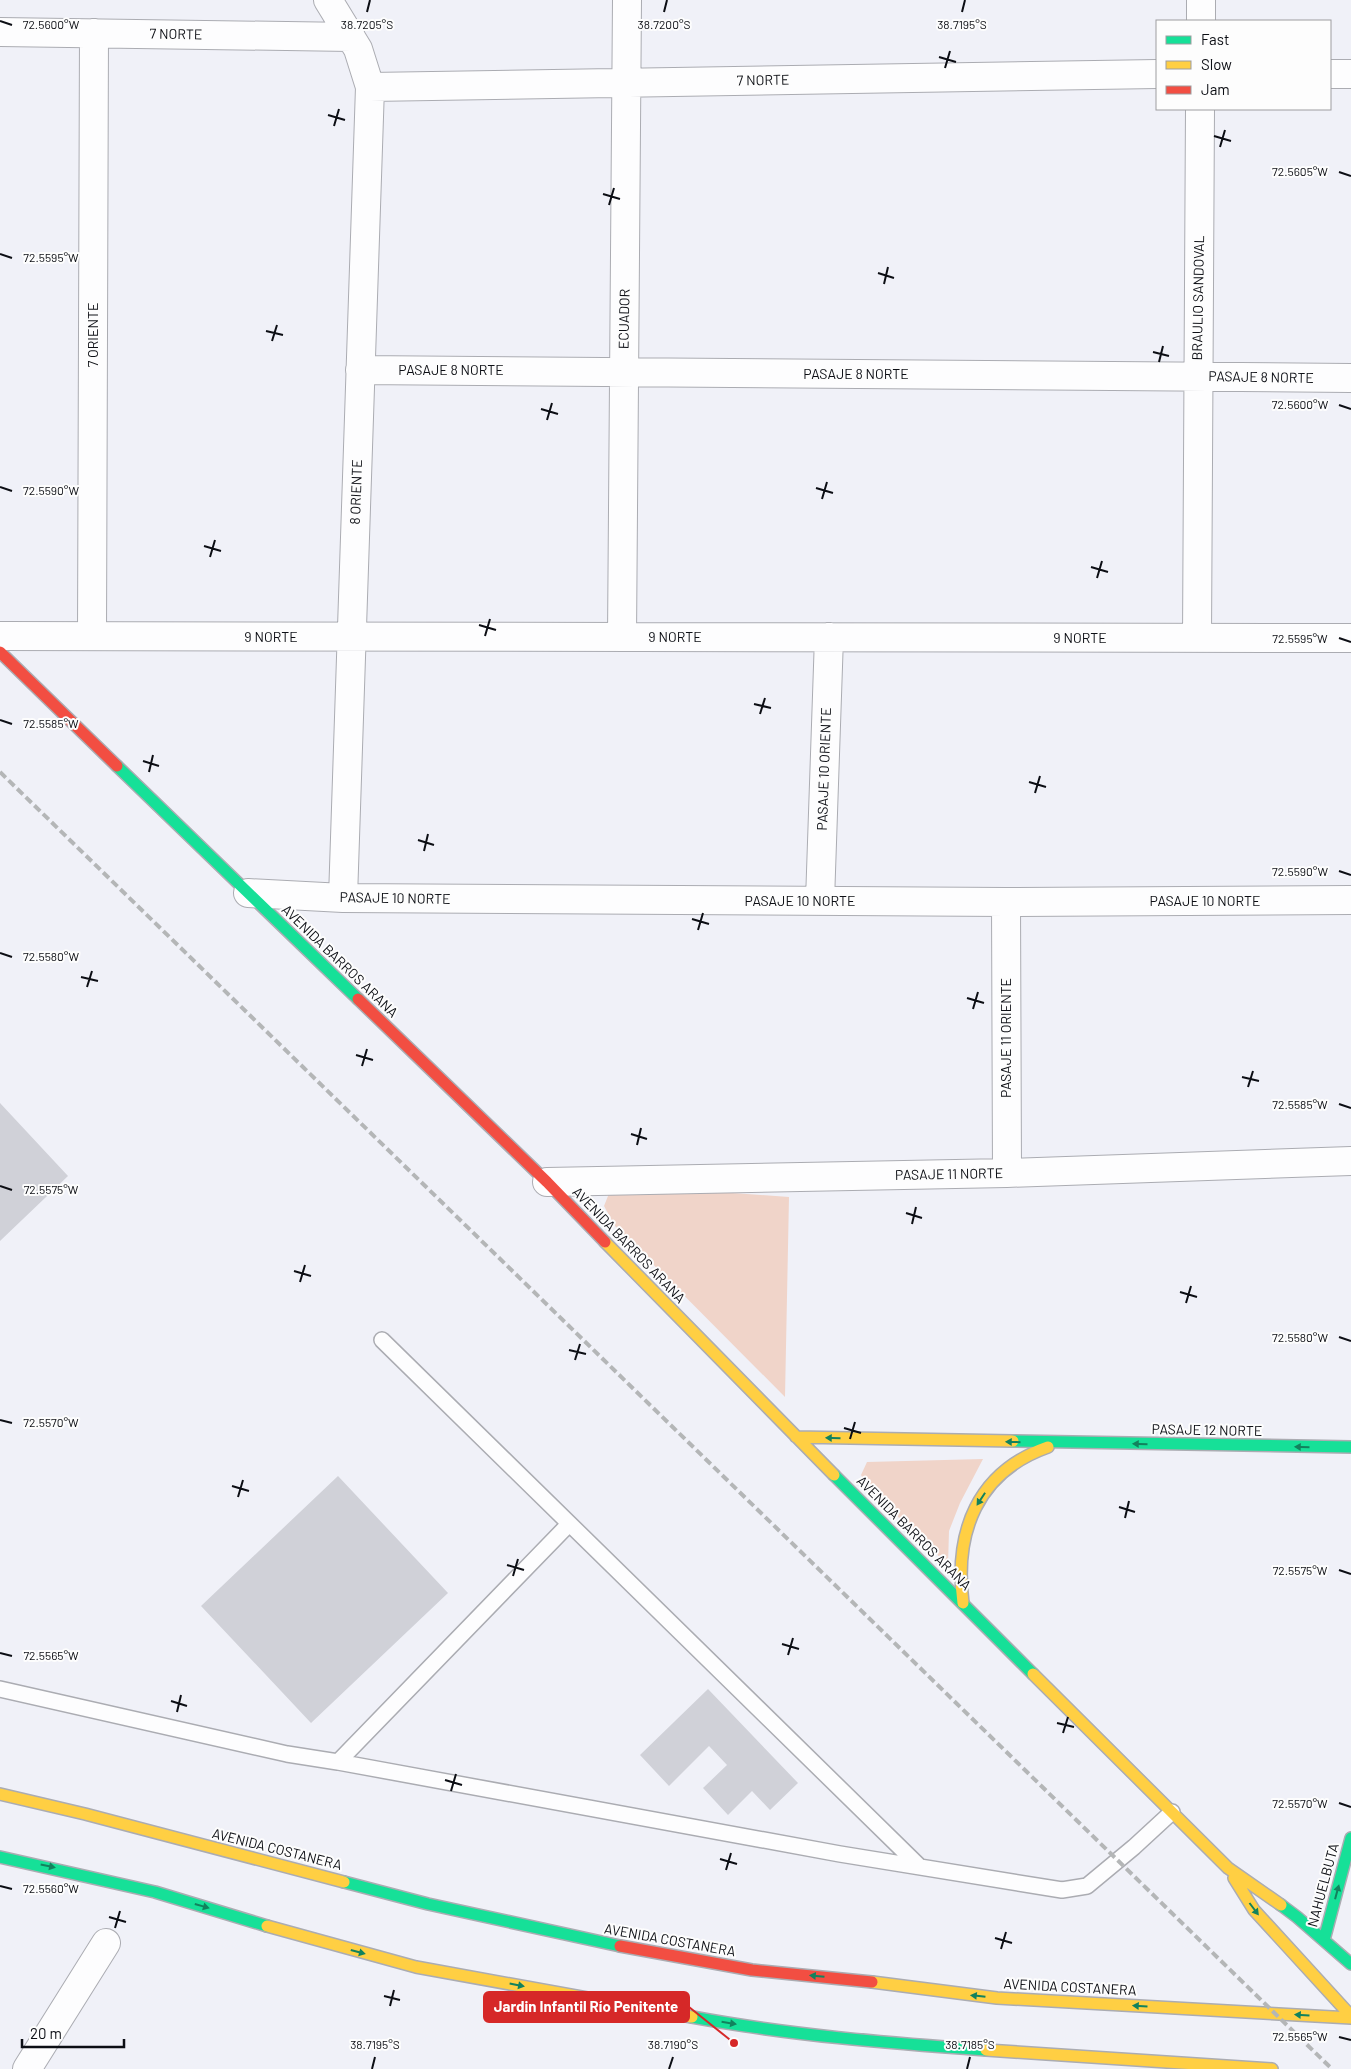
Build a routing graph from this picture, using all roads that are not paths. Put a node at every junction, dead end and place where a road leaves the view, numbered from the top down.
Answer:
1 (328, 0) edge
2 (627, 0) edge
3 (1201, 0) edge
4 (1201, 20) edge
5 (0, 32) edge
6 (94, 33) junction
7 (351, 37) junction
8 (1156, 74) edge
9 (1331, 74) edge
10 (1351, 74) edge
11 (627, 82) junction
12 (370, 87) junction
13 (1200, 110) edge
14 (360, 370) junction
15 (624, 372) junction
16 (1197, 377) junction
17 (1351, 378) edge
18 (0, 636) edge
19 (92, 636) junction
20 (352, 637) junction
21 (622, 637) junction
22 (829, 637) junction
23 (1197, 638) junction
24 (1351, 638) edge
25 (0, 652) edge
26 (248, 893) junction
27 (344, 898) junction
28 (1351, 900) edge
29 (820, 901) junction
30 (1006, 902) junction
31 (1351, 1160) edge
32 (1007, 1173) junction
33 (547, 1182) junction
34 (382, 1340) dead end
35 (796, 1437) junction
36 (1062, 1443) junction
37 (1351, 1447) edge
38 (569, 1524) junction
39 (963, 1604) junction
40 (0, 1681) edge
41 (6, 1691) edge
42 (338, 1762) junction
43 (0, 1794) edge
44 (1172, 1812) junction
45 (1351, 1838) edge
46 (0, 1857) edge
47 (919, 1866) junction
48 (1228, 1868) junction
49 (1324, 1940) junction
50 (106, 1943) dead end
51 (1351, 1964) edge
52 (1351, 2017) edge
53 (27, 2069) edge
54 (1272, 2069) edge

1 - 7 street, 8 ORIENTE
2 - 11 street, ECUADOR
3 - 4 street
5 - 6 street, 7 NORTE
6 - 7 street, 7 NORTE
6 - 19 street, 7 ORIENTE
7 - 12 street, 8 ORIENTE
8 - 11 street, 7 NORTE
9 - 10 street
11 - 12 street, 7 NORTE
11 - 15 street, ECUADOR
12 - 14 street, 8 ORIENTE
13 - 16 street, BRAULIO SANDOVAL
14 - 15 street, PASAJE 8 NORTE
14 - 20 street, 8 ORIENTE
15 - 16 street, PASAJE 8 NORTE
15 - 21 street, ECUADOR
16 - 17 street, PASAJE 8 NORTE
16 - 23 street, BRAULIO SANDOVAL
18 - 19 street, 9 NORTE
19 - 20 street, 9 NORTE
20 - 21 street, 9 NORTE
20 - 27 street, 8 ORIENTE
21 - 22 street, 9 NORTE
22 - 23 street, 9 NORTE
22 - 29 street, PASAJE 10 ORIENTE
23 - 24 street, 9 NORTE
25 - 26 main road, AVENIDA BARROS ARANA
26 - 27 street, PASAJE 10 NORTE
26 - 33 main road, AVENIDA BARROS ARANA
27 - 29 street, PASAJE 10 NORTE
28 - 30 street, PASAJE 10 NORTE
29 - 30 street, PASAJE 10 NORTE
30 - 32 street, PASAJE 11 ORIENTE
31 - 32 street, PASAJE 11 NORTE
32 - 33 street, PASAJE 11 NORTE
33 - 35 main road, AVENIDA BARROS ARANA
34 - 38 lane
36 -> 35 main road, PASAJE 12 NORTE
35 - 39 main road, AVENIDA BARROS ARANA
37 -> 36 main road, PASAJE 12 NORTE
36 -> 39 main road, PASAJE 12 NORTE
38 - 42 lane
38 - 47 lane
39 - 44 main road, AVENIDA BARROS ARANA
40 - 41 lane
41 - 42 lane
42 - 47 lane
52 -> 43 main road, AVENIDA COSTANERA
44 - 47 lane
44 - 48 main road, AVENIDA BARROS ARANA
49 -> 45 main road, NAHUELBUTA
46 -> 54 main road
48 - 49 main road, AVENIDA BARROS ARANA
48 -> 52 main road, AVENIDA BARROS ARANA
49 - 51 main road, AVENIDA BARROS ARANA
50 - 53 street

